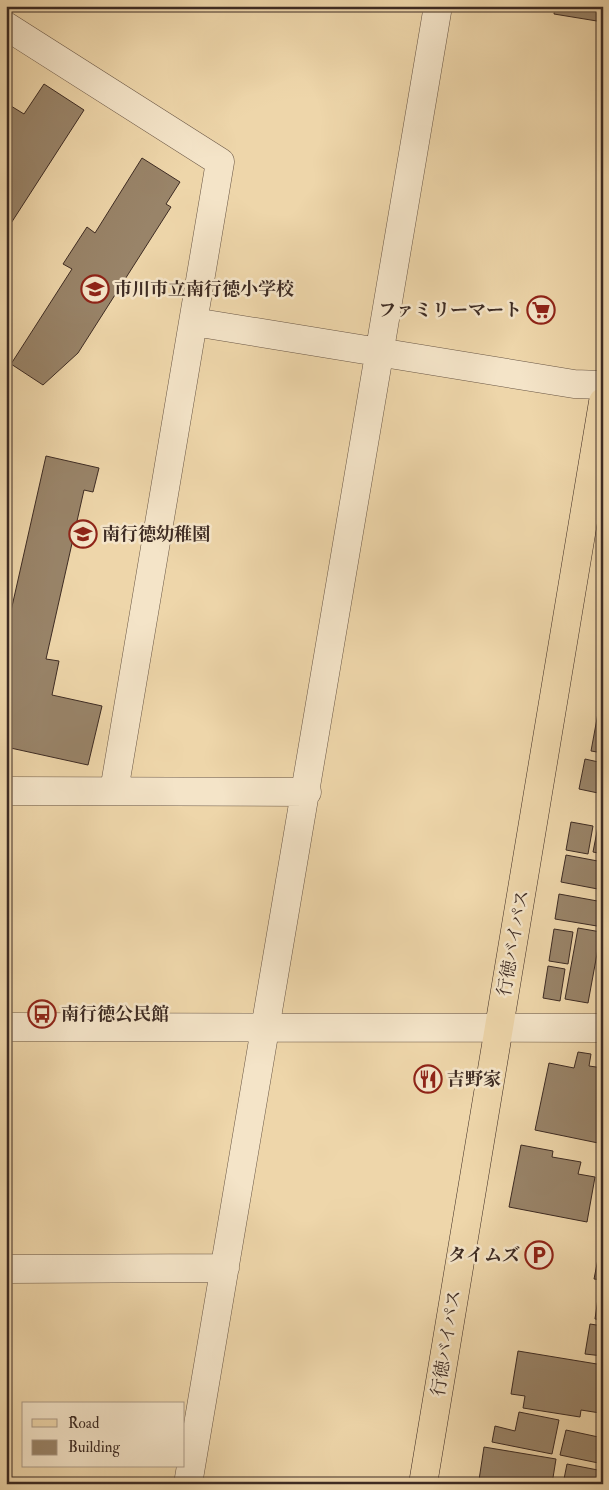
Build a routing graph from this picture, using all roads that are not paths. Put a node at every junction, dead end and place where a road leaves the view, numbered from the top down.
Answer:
1 (438, 6) edge
2 (6, 26) edge
3 (194, 322) junction
4 (380, 353) junction
5 (603, 385) edge
6 (603, 402) edge
7 (6, 791) edge
8 (114, 791) junction
9 (307, 792) junction
10 (6, 1027) edge
11 (266, 1028) junction
12 (498, 1028) junction
13 (603, 1028) edge
14 (225, 1268) junction
15 (6, 1269) edge
16 (188, 1484) edge
17 (423, 1484) edge

1 - 4 street
2 - 3 street
3 - 4 street
3 - 8 street
4 - 5 street
4 - 9 street
6 - 12 main road, 行徳バイパス
7 - 8 street
8 - 9 street
9 - 11 street
10 - 11 street
11 - 12 street
11 - 14 street
12 - 13 street
12 - 17 main road, 行徳バイパス
14 - 15 street
14 - 16 street

